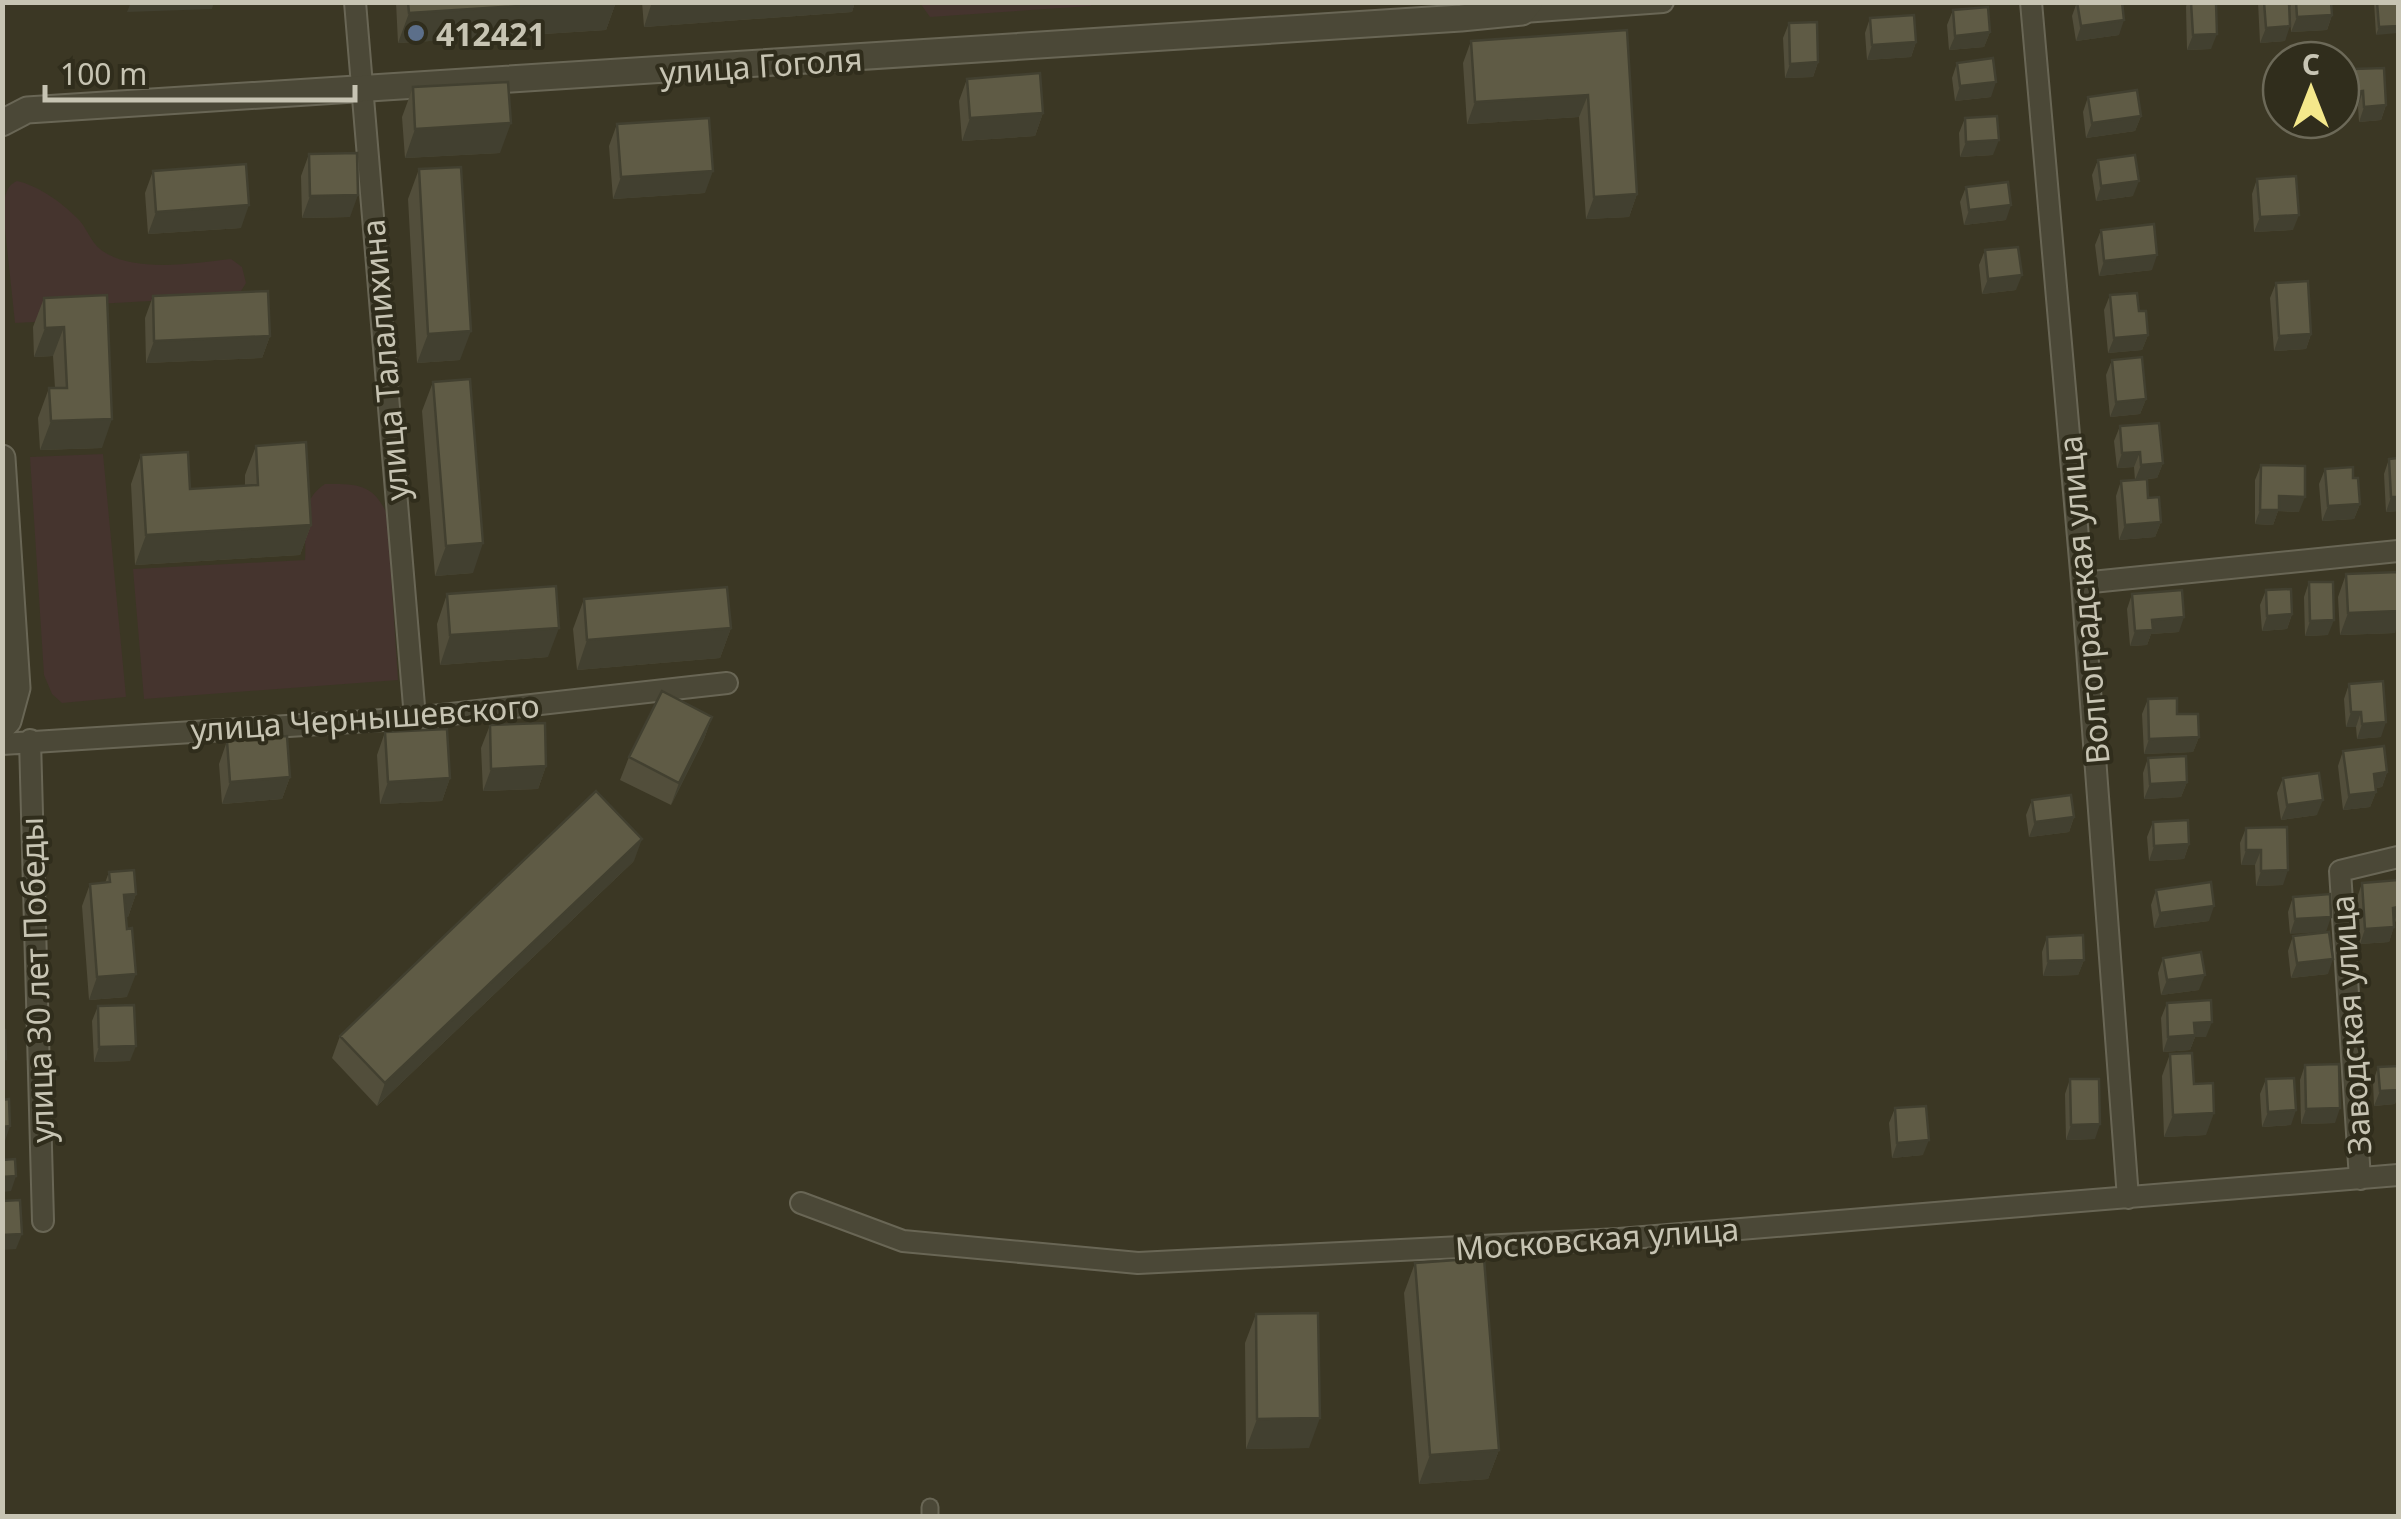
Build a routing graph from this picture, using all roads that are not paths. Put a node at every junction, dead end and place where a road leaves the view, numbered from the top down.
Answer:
1 (355, 2) edge
2 (1663, 2) edge
3 (2032, 2) edge
4 (1526, 7) edge
5 (361, 88) junction
6 (2, 123) edge
7 (2, 458) edge
8 (2398, 551) edge
9 (2082, 583) junction
10 (727, 683) dead end
11 (415, 718) junction
12 (2, 727) edge
13 (30, 740) junction
14 (2, 744) edge
15 (2398, 857) edge
16 (2398, 1174) edge
17 (2360, 1179) junction
18 (2128, 1198) junction
19 (801, 1203) dead end
20 (43, 1220) dead end

1 - 5 street, улица Талалихина
2 - 4 street, улица Гоголя
3 - 9 street, Волгоградская улица
4 - 5 street, улица Гоголя
5 - 6 street, улица Гоголя
5 - 11 street, улица Талалихина
7 - 12 street
8 - 9 street
9 - 18 street, Волгоградская улица
10 - 11 street, улица Чернышевского
11 - 13 street, улица Чернышевского
13 - 14 street, улица Чернышевского
13 - 20 street, улица 30 лет Победы
15 - 17 street, Заводская улица
16 - 17 street, Московская улица
17 - 18 street, Московская улица
18 - 19 street, Московская улица

